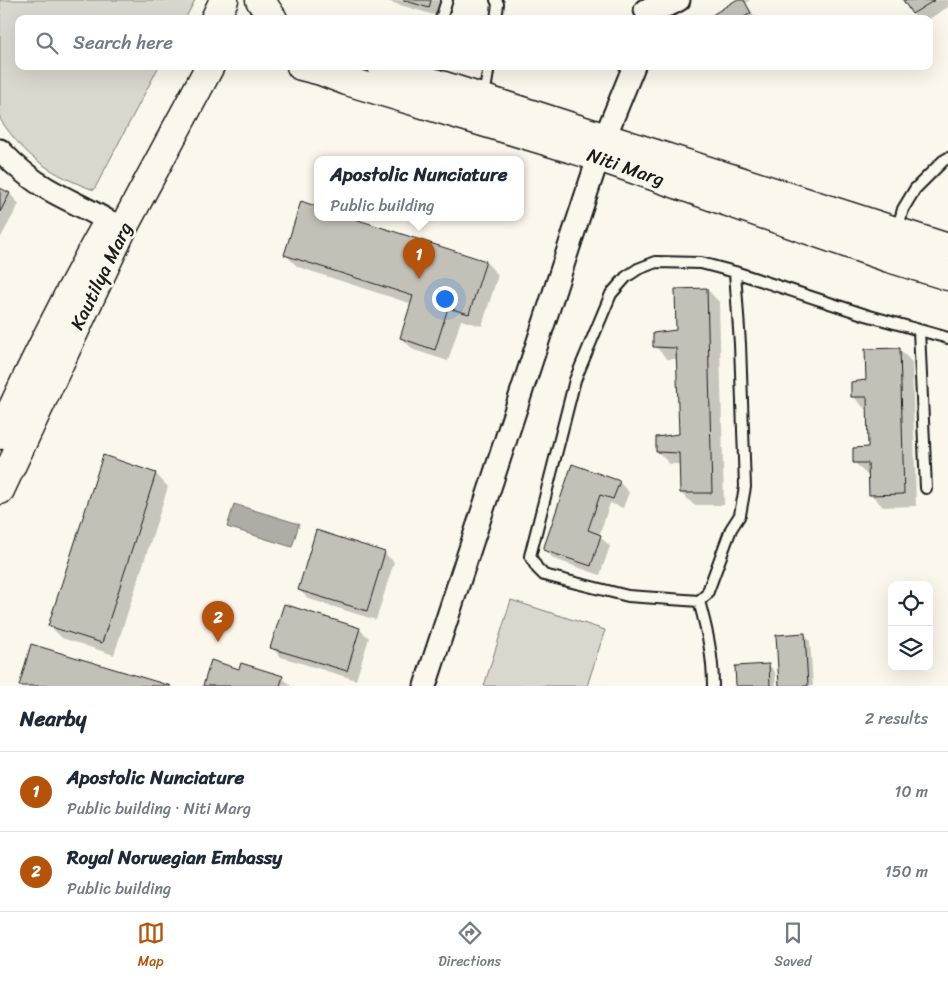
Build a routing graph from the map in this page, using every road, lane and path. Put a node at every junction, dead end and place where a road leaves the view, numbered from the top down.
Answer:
1 (224, 0) edge
2 (241, 0) edge
3 (260, 0) edge
4 (447, 0) edge
5 (496, 0) edge
6 (679, 0) edge
7 (642, 10) edge
8 (217, 15) edge
9 (235, 15) edge
10 (270, 15) edge
11 (442, 15) edge
12 (497, 15) edge
13 (189, 70) edge
14 (208, 70) edge
15 (217, 70) edge
16 (317, 70) edge
17 (406, 70) edge
18 (488, 70) edge
19 (632, 70) edge
20 (424, 73) edge
21 (484, 98) junction
22 (190, 103) junction
23 (602, 147) junction
24 (0, 150) edge
25 (948, 158) edge
26 (115, 225) junction
27 (893, 245) junction
28 (948, 248) edge
29 (735, 272) junction
30 (948, 276) edge
31 (919, 330) junction
32 (948, 338) edge
33 (0, 435) edge
34 (926, 488) dead end
35 (0, 490) edge
36 (699, 601) junction
37 (426, 686) edge
38 (713, 686) edge

1 - 8 street
2 - 9 street
3 - 10 street
4 - 11 lane
5 - 12 lane
6 - 7 street
13 - 26 street, Kautilya Marg
14 - 22 street, Kautilya Marg
15 - 22 street
16 - 23 street, Niti Marg
17 - 20 street, Niti Marg
18 - 21 lane
19 - 23 street
20 - 21 street, Niti Marg
21 - 23 street, Niti Marg
22 - 26 street, Kautilya Marg
23 - 27 street, Niti Marg
23 - 37 street
24 - 26 street
25 - 27 lane
26 - 33 street, Kautilya Marg
26 - 35 street, Kautilya Marg
27 - 28 street, Niti Marg
27 - 30 street, Niti Marg
29 - 31 lane
29 - 36 lane
29 - 36 lane
31 - 32 lane
31 - 34 lane
36 - 38 lane

